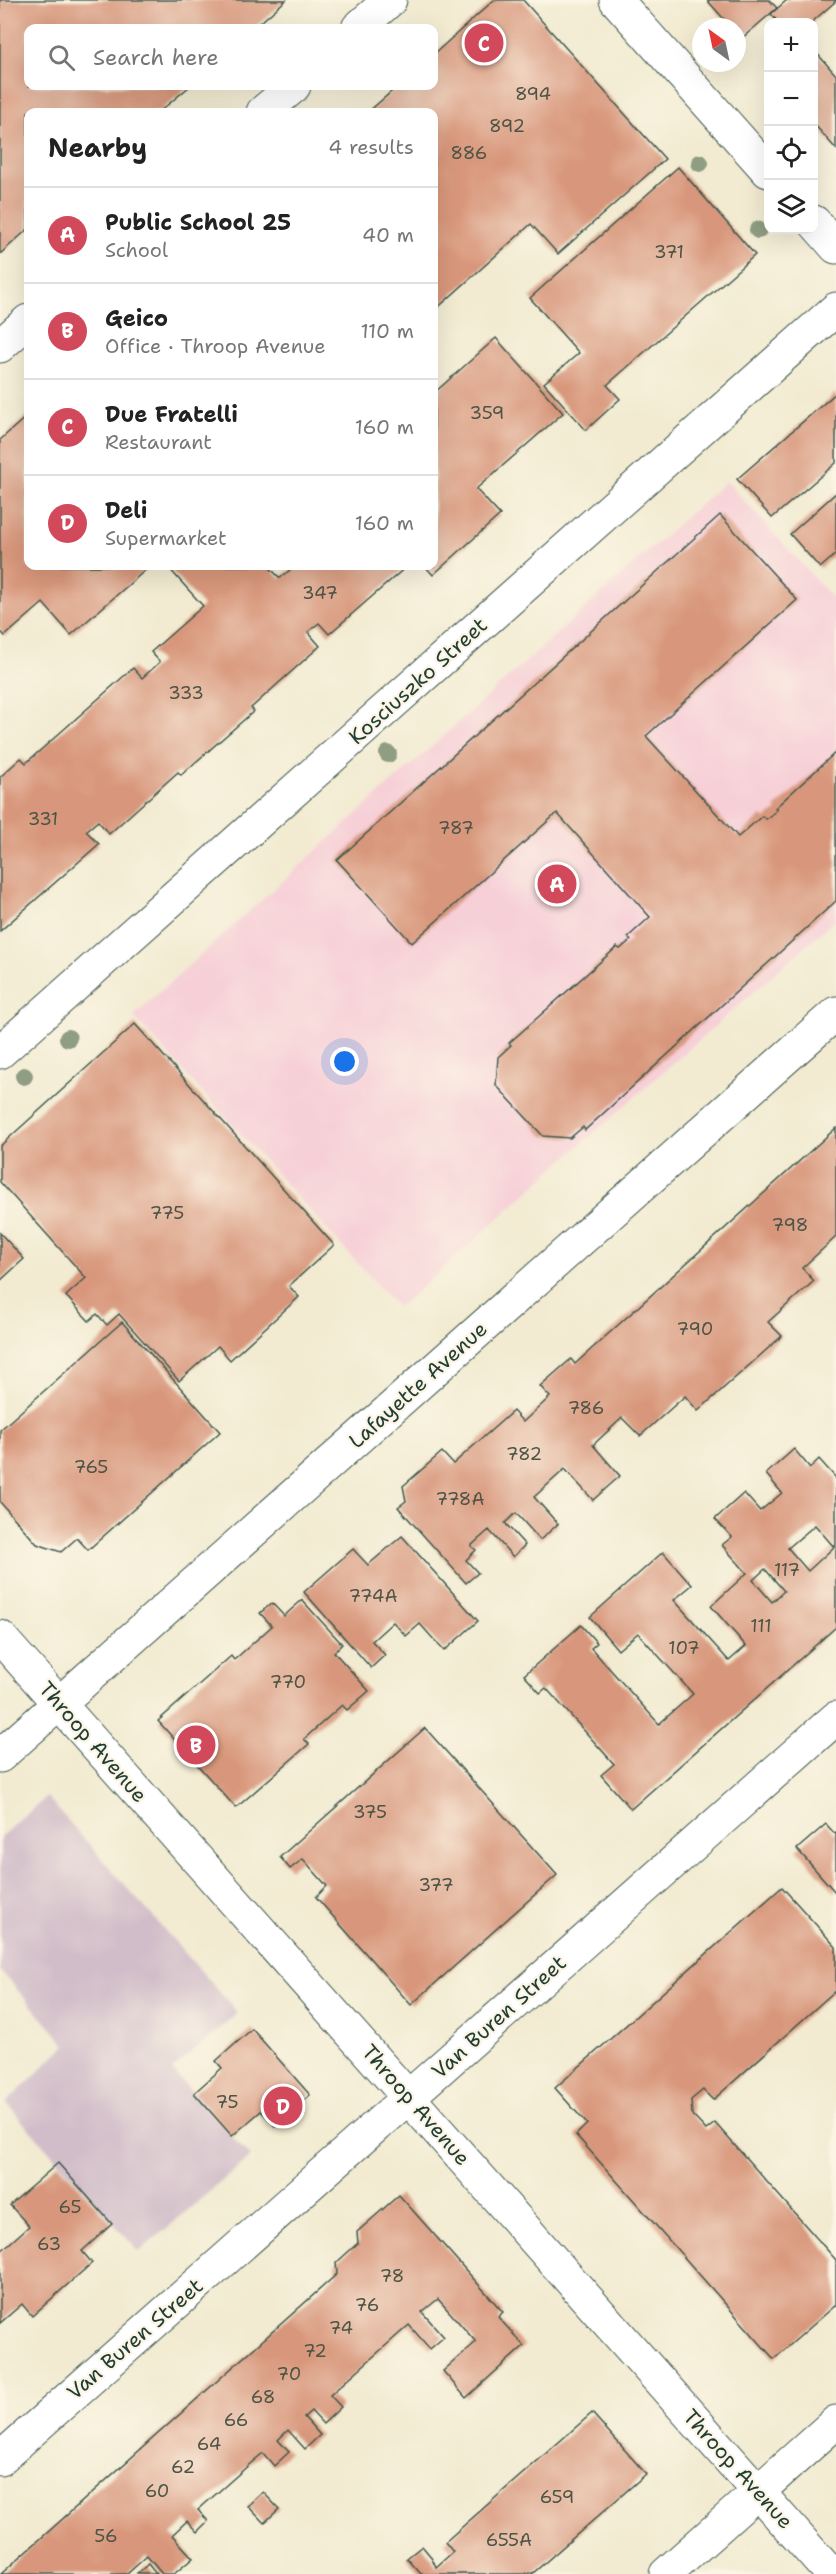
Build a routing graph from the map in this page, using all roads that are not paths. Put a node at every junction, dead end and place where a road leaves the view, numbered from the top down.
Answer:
1 (390, 0) edge
2 (616, 0) edge
3 (363, 24) edge
4 (289, 90) edge
5 (268, 108) edge
6 (764, 166) edge
7 (818, 227) edge
8 (836, 247) edge
9 (836, 309) edge
10 (24, 325) edge
11 (0, 346) edge
12 (836, 1013) edge
13 (0, 1052) edge
14 (0, 1637) edge
15 (59, 1703) junction
16 (836, 1718) edge
17 (0, 1756) edge
18 (409, 2098) junction
19 (836, 2422) edge
20 (0, 2459) edge
21 (758, 2492) junction
22 (666, 2574) edge
23 (831, 2574) edge

1 - 3 street
2 - 6 street
4 - 5 street
7 - 8 street
9 - 13 street, Kosciuszko Street
10 - 11 street
12 - 15 street, Lafayette Avenue
14 - 15 street, Throop Avenue
15 - 17 street, Lafayette Avenue
15 - 18 street, Throop Avenue
16 - 18 street, Van Buren Street
18 - 20 street, Van Buren Street
18 - 21 street, Throop Avenue
19 - 21 street
21 - 22 street
21 - 23 street, Throop Avenue

